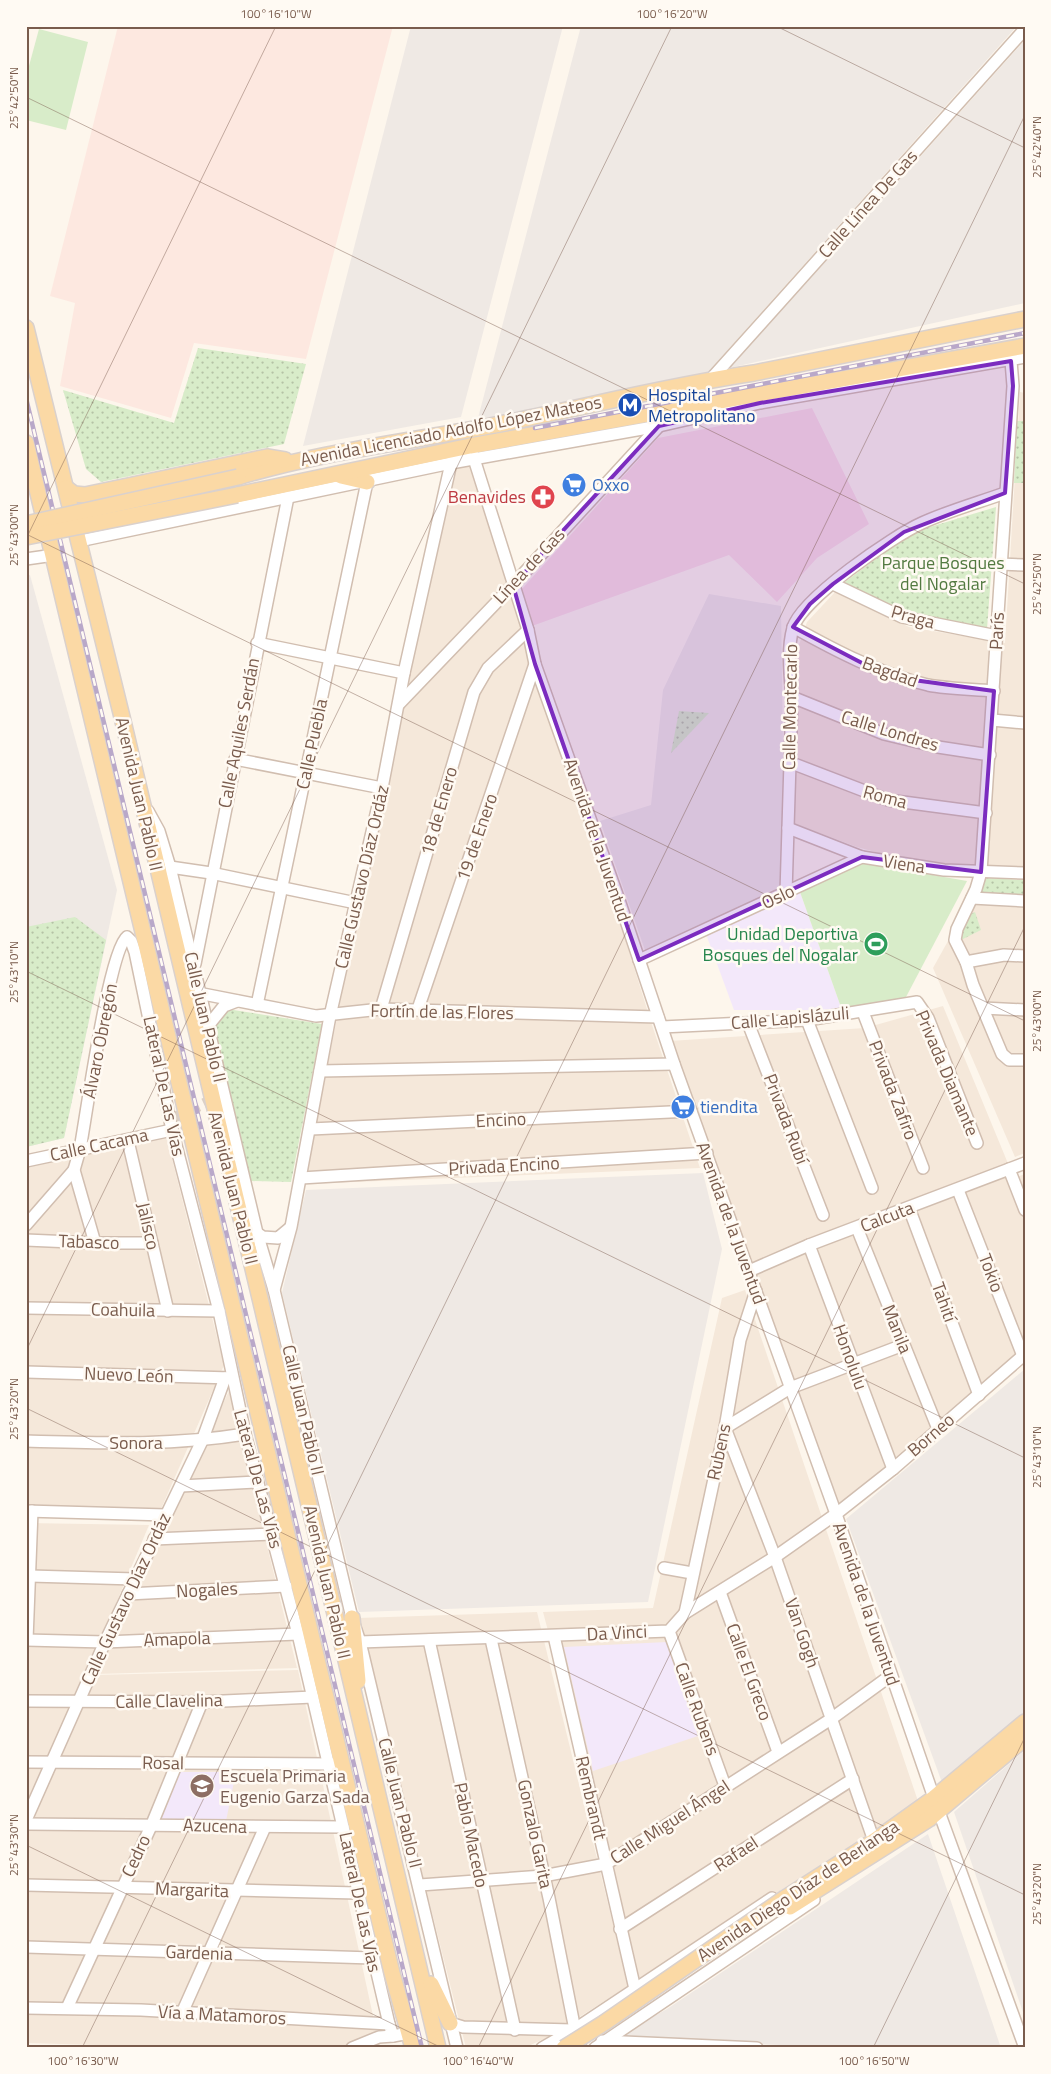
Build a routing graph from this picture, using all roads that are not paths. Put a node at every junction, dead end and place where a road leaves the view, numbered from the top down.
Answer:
1 (1025, 29) edge
2 (1025, 312) edge
3 (1025, 319) edge
4 (26, 328) edge
5 (932, 336) junction
6 (1025, 346) edge
7 (995, 352) junction
8 (1025, 357) edge
9 (1011, 361) junction
10 (951, 365) junction
11 (978, 367) junction
12 (711, 379) junction
13 (1019, 386) edge
14 (658, 426) junction
15 (26, 443) edge
16 (472, 453) junction
17 (290, 461) junction
18 (451, 464) junction
19 (337, 475) junction
20 (367, 482) junction
21 (66, 488) junction
22 (1005, 493) junction
23 (94, 494) junction
24 (288, 497) junction
25 (26, 524) edge
26 (26, 537) edge
27 (101, 538) junction
28 (79, 541) junction
29 (54, 554) junction
30 (26, 559) edge
31 (1000, 564) junction
32 (1025, 565) edge
33 (833, 584) junction
34 (513, 585) junction
35 (793, 627) junction
36 (528, 630) junction
37 (997, 636) junction
38 (257, 643) junction
39 (330, 658) junction
40 (535, 664) junction
41 (404, 673) junction
42 (994, 691) junction
43 (792, 697) junction
44 (398, 705) junction
45 (992, 720) junction
46 (1025, 723) edge
47 (990, 755) junction
48 (234, 758) junction
49 (789, 762) junction
50 (306, 773) junction
51 (382, 788) junction
52 (142, 806) junction
53 (986, 813) junction
54 (788, 828) junction
55 (862, 857) junction
56 (170, 867) junction
57 (981, 872) junction
58 (211, 873) junction
59 (1025, 873) edge
60 (283, 888) junction
61 (786, 893) junction
62 (972, 898) junction
63 (1025, 901) edge
64 (356, 903) junction
65 (127, 937) joint
66 (1025, 956) edge
67 (639, 960) junction
68 (966, 962) junction
69 (194, 970) junction
70 (198, 993) junction
71 (236, 1001) junction
72 (917, 1002) joint
73 (257, 1005) junction
74 (983, 1008) junction
75 (381, 1009) junction
76 (418, 1009) junction
77 (1025, 1010) edge
78 (863, 1012) junction
79 (330, 1016) junction
80 (807, 1020) junction
81 (660, 1022) junction
82 (748, 1022) junction
83 (207, 1027) junction
84 (1025, 1060) edge
85 (674, 1064) junction
86 (320, 1072) junction
87 (691, 1111) junction
88 (172, 1122) junction
89 (311, 1129) junction
90 (128, 1141) junction
91 (977, 1144) dead end
92 (80, 1149) junction
93 (707, 1153) junction
94 (26, 1161) edge
95 (1025, 1163) edge
96 (923, 1168) dead end
97 (1009, 1169) junction
98 (74, 1170) junction
99 (301, 1178) junction
100 (872, 1188) dead end
101 (958, 1190) junction
102 (909, 1208) junction
103 (1025, 1210) edge
104 (823, 1215) dead end
105 (26, 1225) edge
106 (291, 1227) junction
107 (857, 1228) junction
108 (256, 1233) junction
109 (26, 1240) edge
110 (152, 1243) junction
111 (95, 1244) junction
112 (809, 1245) junction
113 (749, 1271) junction
114 (274, 1290) junction
115 (756, 1291) junction
116 (26, 1308) edge
117 (168, 1311) junction
118 (219, 1311) junction
119 (904, 1345) junction
120 (1024, 1355) edge
121 (852, 1365) junction
122 (26, 1372) edge
123 (228, 1378) junction
124 (790, 1388) junction
125 (979, 1395) junction
126 (725, 1428) junction
127 (938, 1430) junction
128 (245, 1434) junction
129 (202, 1441) junction
130 (26, 1442) edge
131 (893, 1469) junction
132 (257, 1482) junction
133 (181, 1486) junction
134 (29, 1511) edge
135 (836, 1514) junction
136 (166, 1515) junction
137 (273, 1534) junction
138 (154, 1539) junction
139 (776, 1557) junction
140 (664, 1568) dead end
141 (692, 1573) junction
142 (30, 1576) junction
143 (135, 1579) junction
144 (286, 1586) junction
145 (720, 1592) junction
146 (128, 1594) junction
147 (685, 1613) junction
148 (352, 1618) junction
149 (669, 1631) junction
150 (298, 1634) junction
151 (554, 1636) junction
152 (491, 1639) junction
153 (27, 1640) edge
154 (429, 1640) junction
155 (105, 1642) junction
156 (360, 1642) junction
157 (890, 1676) junction
158 (313, 1698) junction
159 (26, 1701) edge
160 (78, 1702) junction
161 (202, 1702) junction
162 (359, 1717) junction
163 (831, 1719) junction
164 (1025, 1722) edge
165 (1025, 1738) edge
166 (778, 1752) junction
167 (26, 1762) edge
168 (52, 1762) junction
169 (178, 1764) junction
170 (336, 1764) junction
171 (852, 1779) junction
172 (725, 1786) junction
173 (936, 1805) junction
174 (26, 1820) edge
175 (26, 1824) edge
176 (152, 1824) junction
177 (344, 1827) junction
178 (265, 1828) junction
179 (874, 1841) junction
180 (606, 1864) junction
181 (837, 1871) junction
182 (543, 1876) junction
183 (480, 1880) junction
184 (26, 1885) edge
185 (420, 1885) junction
186 (122, 1887) junction
187 (235, 1892) junction
188 (357, 1893) junction
189 (788, 1902) junction
190 (620, 1929) junction
191 (26, 1947) edge
192 (94, 1949) junction
193 (208, 1953) junction
194 (372, 1958) junction
195 (418, 1962) junction
196 (635, 1989) junction
197 (26, 2008) edge
198 (68, 2008) junction
199 (608, 2008) junction
200 (182, 2013) junction
201 (450, 2023) junction
202 (388, 2024) junction
203 (625, 2028) junction
204 (515, 2030) junction
205 (408, 2033) junction
206 (393, 2036) junction
207 (580, 2040) edge
208 (600, 2045) edge
209 (352, 2048) edge
210 (413, 2048) edge
211 (438, 2048) edge
212 (457, 2048) edge
213 (542, 2048) edge
214 (564, 2048) edge
215 (588, 2048) edge
216 (757, 2048) edge
217 (1024, 2048) edge

1 - 12 street, Calle Línea De Gas
2 - 5 street
3 - 5 main road, Avenida Licenciado Adolfo López Mateos
4 - 21 main road, Avenida Juan Pablo II
5 - 12 main road, Avenida Licenciado Adolfo López Mateos
6 - 7 main road, Avenida Licenciado Adolfo López Mateos
7 - 10 main road, Avenida Licenciado Adolfo López Mateos
7 - 11 main road
8 - 9 street
9 - 11 street
9 - 13 street, París
10 - 11 street
10 - 14 street
10 - 16 main road, Avenida Licenciado Adolfo López Mateos
12 - 17 main road, Avenida Licenciado Adolfo López Mateos
13 - 22 street, París
14 - 16 street
14 - 34 street, Línea de Gas
15 - 29 main road, Avenida Juan Pablo II
16 - 18 street
16 - 19 main road, Avenida Licenciado Adolfo López Mateos
16 - 34 street, Avenida de la Juventud
17 - 23 main road
17 - 25 main road, Avenida Licenciado Adolfo López Mateos, bridge
18 - 20 street
18 - 41 street, Calle Gustavo Díaz Ordáz
19 - 20 main road
19 - 26 main road, Avenida Licenciado Adolfo López Mateos, bridge
20 - 24 street
20 - 39 street, Calle Puebla
21 - 23 main road
21 - 28 main road, Avenida Juan Pablo II
22 - 31 street, París
22 - 33 street, Calle Montecarlo
23 - 27 street
24 - 27 street
24 - 38 street, Calle Aquiles Serdán
27 - 28 street
28 - 52 main road, Avenida Juan Pablo II
29 - 30 street
29 - 170 main road, Avenida Juan Pablo II
31 - 32 street
31 - 37 street, París
33 - 35 street, Calle Montecarlo
33 - 37 street, Praga
34 - 36 street, Avenida de la Juventud
34 - 44 street, Línea de Gas
35 - 42 street, Bagdad
35 - 43 street, Calle Montecarlo
36 - 40 street, Avenida de la Juventud
36 - 75 street, 18 de Enero
37 - 42 street, París
38 - 39 street
38 - 48 street, Calle Aquiles Serdán
39 - 41 street
39 - 50 street, Calle Puebla
40 - 67 street, Avenida de la Juventud
40 - 76 street, 19 de Enero
41 - 44 street, Calle Gustavo Díaz Ordáz
42 - 45 street, París
43 - 47 street, Calle Londres
43 - 49 street, Calle Montecarlo
44 - 51 street, Calle Gustavo Díaz Ordáz
45 - 46 street
45 - 47 street, París
47 - 53 street, París
48 - 50 street
48 - 58 street, Calle Aquiles Serdán
49 - 53 street, Roma
49 - 54 street, Calle Montecarlo
50 - 51 street
50 - 60 street, Calle Puebla
51 - 64 street, Calle Gustavo Díaz Ordáz
52 - 56 street, Calle Juan Pablo II
52 - 162 main road, Avenida Juan Pablo II
53 - 57 street, París
54 - 55 street, Viena
54 - 61 street, Calle Montecarlo
55 - 57 street, Viena
55 - 61 street, Oslo
56 - 58 street
56 - 69 street, Calle Juan Pablo II
57 - 59 street, Viena
57 - 62 street, París
58 - 60 street
58 - 69 street, Calle Aquiles Serdán
60 - 64 street
60 - 73 street, Calle Puebla
61 - 67 street, Oslo
62 - 63 street
62 - 68 street, París
64 - 79 street, Calle Gustavo Díaz Ordáz
65 - 88 street, Lateral De Las Vías
65 - 92 street, Álvaro Obregón
66 - 68 street
67 - 81 street, Avenida de la Juventud
68 - 74 street, París
69 - 70 street, Calle Juan Pablo II
70 - 71 street, Fortín de las Flores
70 - 83 street, Calle Juan Pablo II
71 - 73 street, Fortín de las Flores
71 - 83 street
72 - 78 street, Calle Lapislázuli
72 - 91 street, Privada Diamante
73 - 79 street, Fortín de las Flores
74 - 77 street
74 - 84 street, París
75 - 76 street, Fortín de las Flores
75 - 79 street, Fortín de las Flores
76 - 81 street, Fortín de las Flores
78 - 80 street, Calle Lapislázuli
78 - 96 street, Privada Zafiro
79 - 86 street, Calle Gustavo Díaz Ordáz
80 - 82 street, Calle Lapislázuli
80 - 100 street
81 - 82 street, Calle Lapislázuli
81 - 85 street, Avenida de la Juventud
82 - 104 street, Privada Rubí
83 - 108 street, Calle Juan Pablo II
85 - 86 street
85 - 87 street, Avenida de la Juventud
86 - 89 street, Calle Gustavo Díaz Ordáz
87 - 89 street, Encino
87 - 93 street, Avenida de la Juventud
88 - 90 street, Calle Cacama
88 - 118 street, Lateral De Las Vías
89 - 99 street, Calle Gustavo Díaz Ordáz
90 - 92 street, Calle Cacama
90 - 110 street, Jalisco
92 - 94 street, Calle Cacama
92 - 98 street, Álvaro Obregón
93 - 99 street, Privada Encino
93 - 113 street, Avenida de la Juventud
95 - 97 street, Calcuta
97 - 101 street, Calcuta
97 - 103 street
98 - 105 street
98 - 111 street
99 - 106 street, Calle Gustavo Díaz Ordáz
101 - 102 street, Calcuta
101 - 120 street, Tokio
102 - 107 street, Calcuta
102 - 125 street, Tahití
106 - 108 street
106 - 114 street, Calle Gustavo Díaz Ordáz
107 - 112 street, Calcuta
107 - 119 street, Manila
108 - 114 street, Calle Juan Pablo II
109 - 111 street, Tabasco
110 - 111 street, Tabasco
110 - 117 street, Jalisco
112 - 113 street, Calcuta
112 - 121 street, Honolulu
113 - 115 street, Avenida de la Juventud
114 - 148 street, Calle Juan Pablo II
115 - 124 street, Avenida de la Juventud
115 - 126 street, Rubens
116 - 117 street, Coahuila
117 - 118 street, Coahuila
118 - 123 street, Lateral De Las Vías
119 - 121 street
119 - 127 street, Manila
120 - 125 street, Borneo
121 - 124 street
121 - 131 street, Honolulu
122 - 123 street, Nuevo León
123 - 128 street, Lateral De Las Vías
123 - 129 street, Calle Gustavo Díaz Ordáz
124 - 126 street
124 - 135 street, Avenida de la Juventud
125 - 127 street, Borneo
126 - 139 street, Van Gogh
126 - 141 street, Rubens
127 - 131 street, Borneo
128 - 129 street, Sonora
128 - 132 street, Lateral De Las Vías
129 - 130 street, Sonora
129 - 133 street, Calle Gustavo Díaz Ordáz
131 - 135 street, Borneo
132 - 133 street
132 - 137 street, Lateral De Las Vías
133 - 136 street, Calle Gustavo Díaz Ordáz
134 - 136 street
134 - 142 street
135 - 139 street, Da Vinci
135 - 157 street, Avenida de la Juventud
136 - 138 street, Calle Gustavo Díaz Ordáz
137 - 138 street
137 - 144 street, Lateral De Las Vías
138 - 143 street, Calle Gustavo Díaz Ordáz
139 - 145 street, Da Vinci
139 - 163 street, Van Gogh
140 - 141 street
141 - 147 street, Rubens
142 - 143 street
142 - 153 street
143 - 146 street, Calle Gustavo Díaz Ordáz
144 - 146 street, Nogales
144 - 150 street, Lateral De Las Vías
145 - 147 street, Da Vinci
145 - 166 street, Calle El Greco
146 - 155 street, Calle Gustavo Díaz Ordáz
147 - 149 street, Da Vinci
148 - 156 street, Calle Juan Pablo II
148 - 162 main road
149 - 151 street, Da Vinci
149 - 172 street, Calle Rubens
150 - 155 street, Amapola
150 - 158 street, Lateral De Las Vías
151 - 152 street, Da Vinci
151 - 180 street, Rembrandt
152 - 154 street, Da Vinci
152 - 182 street, Gonzalo Garita
153 - 155 street, Amapola
154 - 156 street, Da Vinci
154 - 183 street, Pablo Macedo
155 - 160 street, Calle Gustavo Díaz Ordáz
156 - 185 street, Calle Juan Pablo II
157 - 163 street, Calle Miguel Ángel
157 - 173 street, Avenida de la Juventud
158 - 161 street, Calle Clavelina
158 - 170 street, Lateral De Las Vías
159 - 160 street, Calle Clavelina
160 - 161 street, Calle Clavelina
160 - 168 street, Calle Gustavo Díaz Ordáz
161 - 169 street, Cedro
162 - 195 main road, Avenida Juan Pablo II
163 - 166 street, Calle Miguel Ángel
163 - 171 street, Van Gogh
164 - 173 main road, Avenida Diego Díaz de Berlanga
165 - 173 main road, Avenida Diego Díaz de Berlanga
166 - 172 street, Calle Miguel Ángel
167 - 168 street, Rosal
168 - 169 street, Rosal
168 - 174 street, Calle Gustavo Díaz Ordáz
169 - 170 street, Rosal
169 - 176 street, Cedro
170 - 177 street, Lateral De Las Vías
170 - 205 main road, Avenida Juan Pablo II
171 - 179 street, Van Gogh
171 - 190 street, Rafael
172 - 180 street, Calle Miguel Ángel
173 - 179 main road, Avenida Diego Díaz de Berlanga
173 - 181 main road, Avenida Diego Díaz de Berlanga
173 - 217 street, Avenida de la Juventud
175 - 176 street, Azucena
176 - 178 street, Azucena
176 - 186 street, Cedro
177 - 178 street, Azucena
177 - 188 street, Lateral De Las Vías
178 - 187 street
179 - 181 main road, Avenida Diego Díaz de Berlanga
180 - 182 street, Calle Miguel Ángel
180 - 190 street, Rembrandt
181 - 189 main road, Avenida Diego Díaz de Berlanga
181 - 196 street
181 - 203 street
182 - 183 street, Calle Miguel Ángel
182 - 207 street, Gonzalo Garita
183 - 185 street, Calle Miguel Ángel
183 - 204 street, Pablo Macedo
184 - 186 street, Margarita
185 - 201 street, Calle Juan Pablo II
186 - 187 street, Margarita
186 - 192 street, Cedro
187 - 188 street, Margarita
187 - 193 street
188 - 194 street, Lateral De Las Vías
189 - 207 main road, Avenida Diego Díaz de Berlanga
189 - 214 main road, Avenida Diego Díaz de Berlanga, bridge
190 - 196 street, Rembrandt
191 - 192 street, Gardenia
192 - 193 street, Gardenia
192 - 198 street, Cedro
193 - 194 street, Gardenia
193 - 200 street
194 - 202 street, Lateral De Las Vías
195 - 201 main road
195 - 211 main road, Avenida Juan Pablo II
196 - 199 street
197 - 198 street, Vía a Matamoros
198 - 200 street, Vía a Matamoros
199 - 203 street
199 - 207 street
200 - 202 street, Vía a Matamoros
201 - 204 street
201 - 212 street, Calle Juan Pablo II
202 - 206 street
203 - 208 street
204 - 207 street
205 - 206 street
205 - 210 main road, Avenida Juan Pablo II
206 - 209 street
207 - 208 street
207 - 213 street
207 - 215 street, Gonzalo Garita
208 - 216 street

